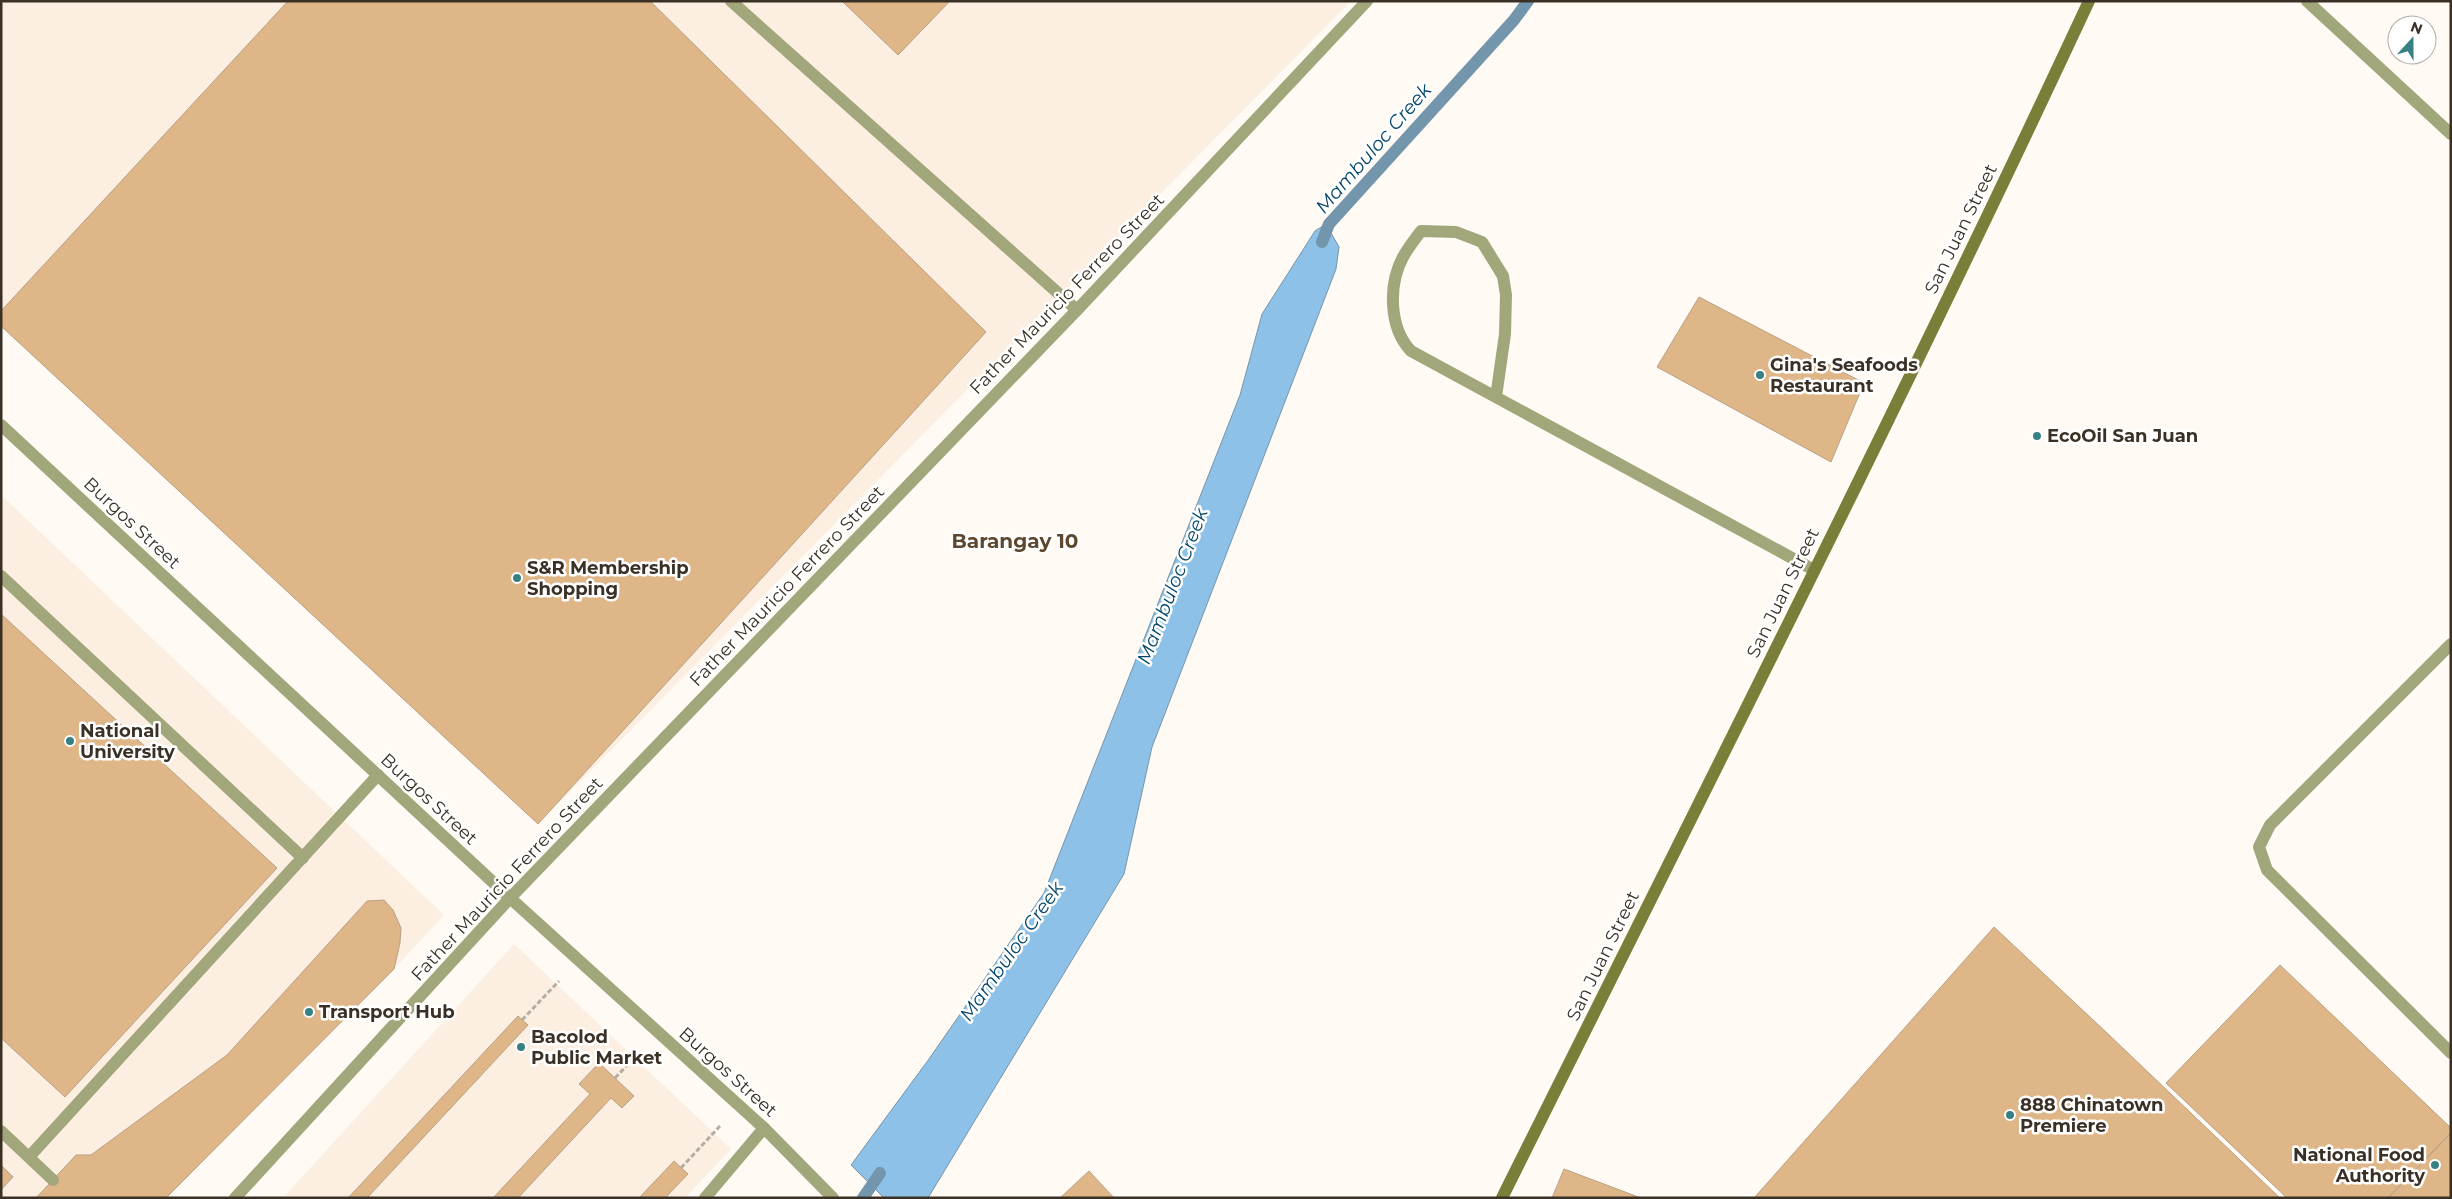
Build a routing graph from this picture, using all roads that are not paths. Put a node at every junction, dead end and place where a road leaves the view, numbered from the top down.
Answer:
1 (731, 1) edge
2 (1367, 1) edge
3 (2089, 1) edge
4 (2307, 1) edge
5 (2451, 134) edge
6 (1078, 310) junction
7 (1496, 397) junction
8 (1, 425) edge
9 (1814, 570) junction
10 (1, 576) edge
11 (2451, 644) edge
12 (378, 775) junction
13 (303, 858) junction
14 (510, 898) junction
15 (2451, 1053) edge
16 (764, 1128) junction
17 (1, 1132) edge
18 (29, 1157) junction
19 (53, 1180) dead end
20 (828, 1193) edge
21 (239, 1197) edge
22 (705, 1198) edge
23 (1502, 1198) edge

1 - 6 street
2 - 6 street, Father Mauricio Ferrero Street
3 - 9 main road, San Juan Street
4 - 5 street
6 - 14 street, Father Mauricio Ferrero Street
7 - 7 street
7 - 9 street
8 - 12 street, Burgos Street
9 - 23 main road, San Juan Street
10 - 13 street
11 - 15 street
12 - 13 street
12 - 14 street, Burgos Street
13 - 18 street
14 - 16 street, Burgos Street
14 - 21 street, Father Mauricio Ferrero Street
16 - 20 street, Burgos Street
16 - 22 street
17 - 18 street
18 - 19 street

